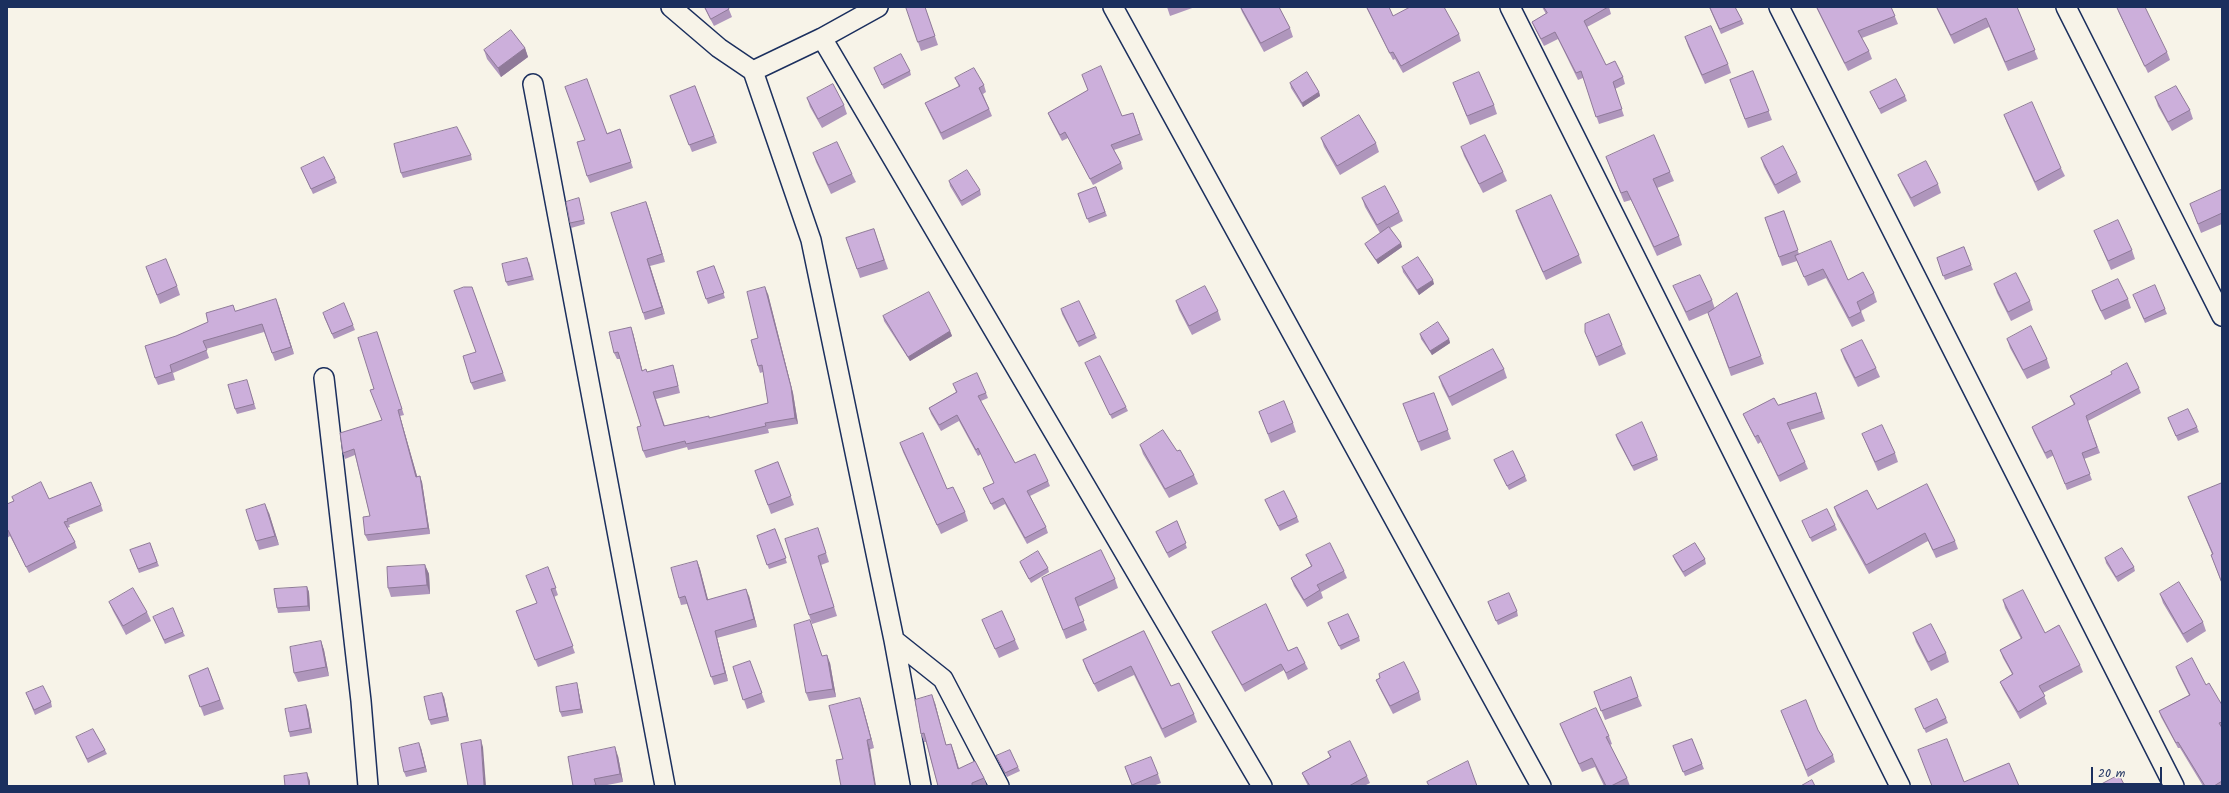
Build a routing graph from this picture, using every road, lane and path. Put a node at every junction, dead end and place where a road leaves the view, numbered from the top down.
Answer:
1 (671, 7) edge
2 (878, 7) edge
3 (1113, 7) edge
4 (1510, 7) edge
5 (1778, 7) edge
6 (2066, 7) edge
7 (822, 38) junction
8 (753, 71) junction
9 (533, 84) dead end
10 (2222, 316) edge
11 (324, 378) dead end
12 (894, 640) junction
13 (368, 786) edge
14 (665, 786) edge
15 (921, 786) edge
16 (999, 786) edge
17 (1262, 786) edge
18 (1541, 786) edge
19 (1900, 786) edge
20 (2174, 786) edge

1 - 8 street
2 - 7 street
3 - 18 street
4 - 19 street
5 - 20 street
6 - 10 street
7 - 8 street
7 - 17 street
8 - 12 street
9 - 14 street
11 - 13 street
12 - 15 street
12 - 16 street

